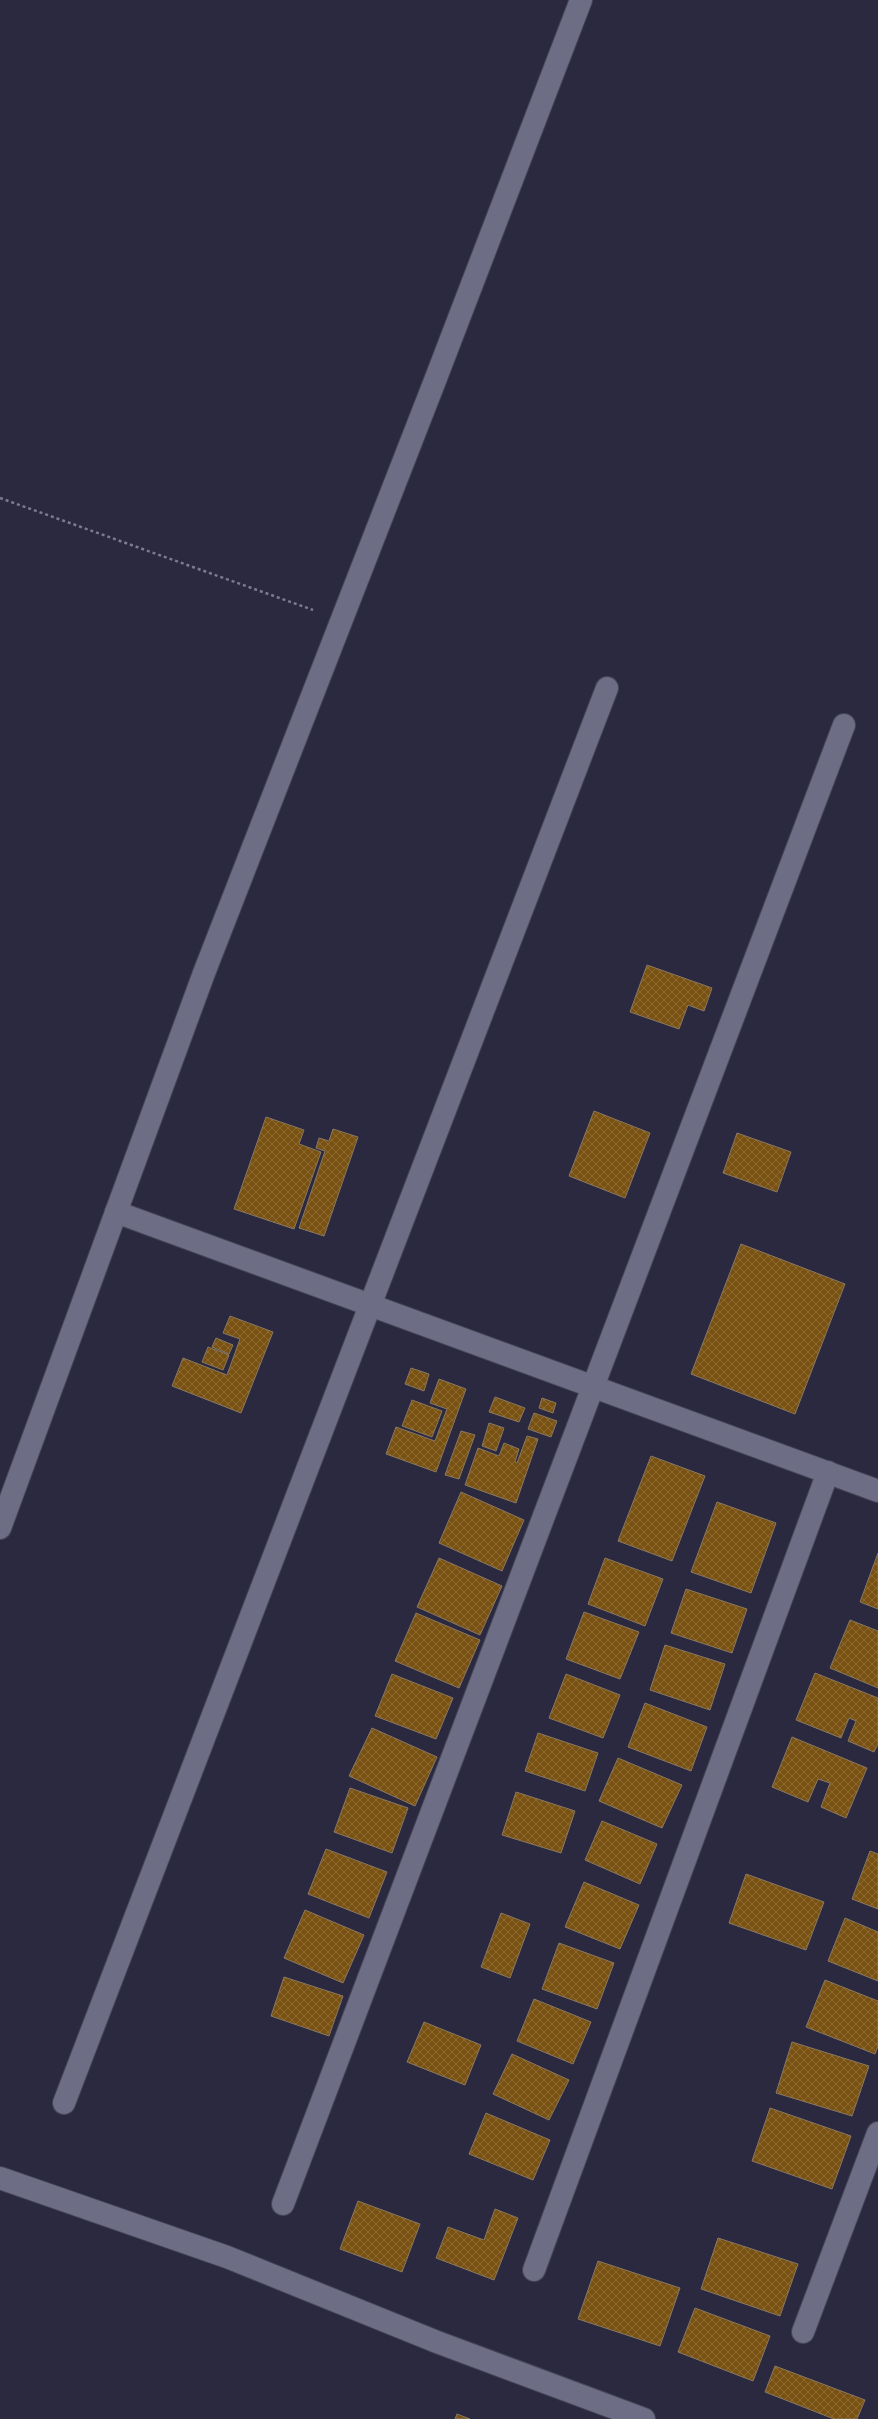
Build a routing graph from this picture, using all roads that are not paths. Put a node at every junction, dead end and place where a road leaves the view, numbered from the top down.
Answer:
1 (580, 0) edge
2 (607, 688) dead end
3 (844, 726) dead end
4 (116, 1212) junction
5 (370, 1305) junction
6 (593, 1386) junction
7 (828, 1472) junction
8 (878, 1491) edge
9 (0, 1528) edge
10 (64, 2103) dead end
11 (878, 2133) edge
12 (0, 2178) edge
13 (283, 2204) dead end
14 (534, 2270) dead end
15 (803, 2332) dead end
16 (644, 2419) edge

1 - 4 street
2 - 5 street
3 - 6 street
4 - 5 street
4 - 9 street
5 - 6 street
5 - 10 street
6 - 7 street
6 - 13 street
7 - 8 street
7 - 14 street
11 - 15 street
12 - 16 street

